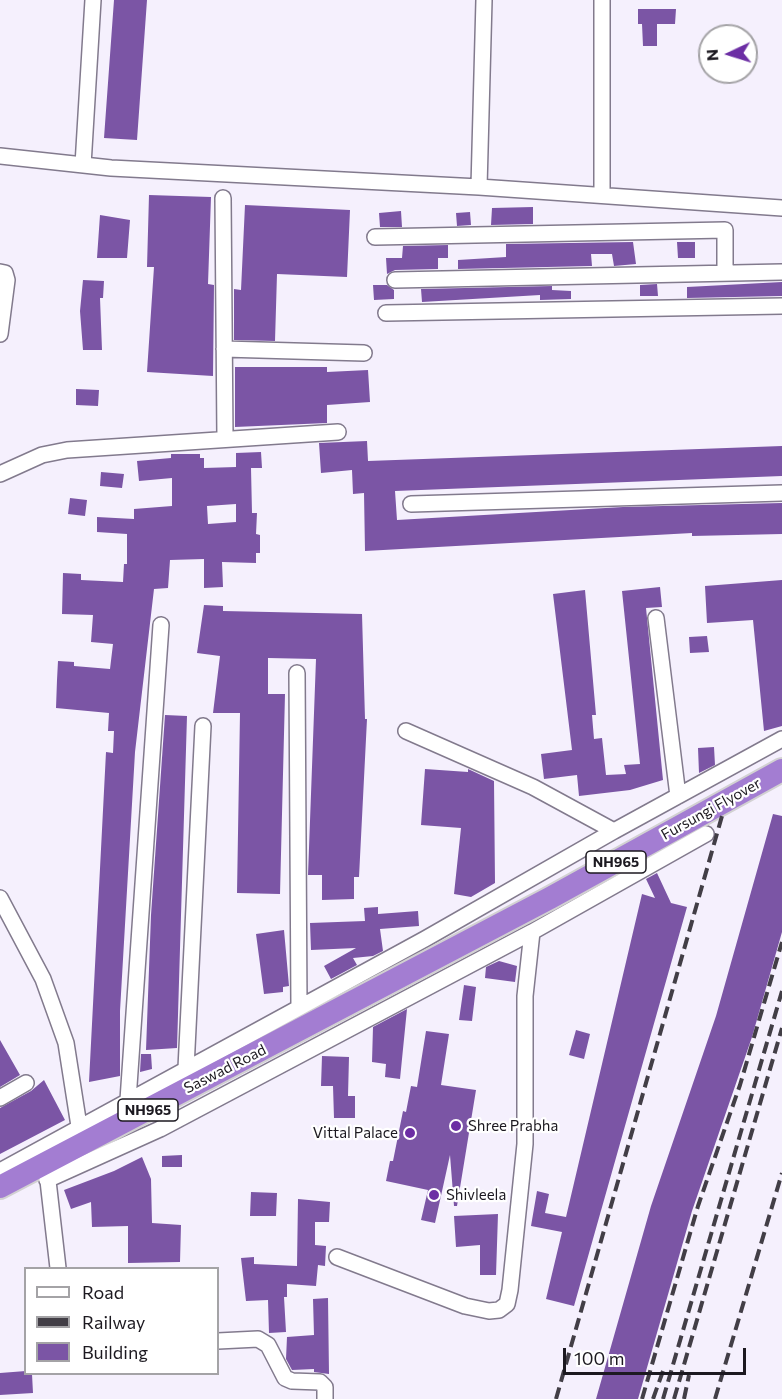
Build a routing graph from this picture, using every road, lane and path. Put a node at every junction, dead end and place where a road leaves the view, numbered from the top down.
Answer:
1 (93, 0) edge
2 (484, 0) edge
3 (602, 0) edge
4 (0, 156) edge
5 (83, 165) junction
6 (479, 187) junction
7 (602, 195) junction
8 (223, 198) dead end
9 (782, 208) edge
10 (375, 237) dead end
11 (0, 272) edge
12 (782, 272) edge
13 (726, 273) junction
14 (396, 280) dead end
15 (782, 306) edge
16 (386, 313) dead end
17 (0, 334) edge
18 (224, 349) junction
19 (364, 352) dead end
20 (338, 432) dead end
21 (225, 439) junction
22 (0, 474) edge
23 (782, 493) edge
24 (411, 504) dead end
25 (656, 618) dead end
26 (162, 625) dead end
27 (297, 673) dead end
28 (203, 726) dead end
29 (406, 731) dead end
30 (782, 739) edge
31 (782, 771) edge
32 (678, 796) junction
33 (614, 831) junction
34 (706, 834) dead end
35 (0, 898) edge
36 (531, 932) junction
37 (450, 951) joint
38 (299, 1007) junction
39 (186, 1068) junction
40 (26, 1083) dead end
41 (0, 1098) edge
42 (128, 1100) junction
43 (79, 1126) junction
44 (0, 1171) edge
45 (47, 1172) junction
46 (0, 1187) edge
47 (337, 1257) dead end
48 (58, 1267) edge
49 (219, 1341) edge
50 (325, 1399) edge

1 - 5 street
2 - 6 street
3 - 7 street
4 - 5 street
5 - 6 street
6 - 7 street
7 - 9 street
8 - 18 street
10 - 13 street
11 - 17 street
12 - 13 street
13 - 14 street
15 - 16 street
18 - 19 street
18 - 21 street
20 - 21 street
21 - 22 street
23 - 24 street
25 - 32 street
26 - 42 street
27 - 38 street
28 - 39 street
29 - 33 street
30 - 32 street
31 - 37 highway, Fursungi Flyover / NH965
32 - 33 street
33 - 38 street
34 - 36 street
35 - 43 street
36 - 45 street
36 - 47 street
37 - 45 highway, Saswad Road / NH965
38 - 39 street
39 - 42 street
40 - 41 street
42 - 43 street
43 - 44 street
45 - 46 highway, Saswad Road / NH965
45 - 48 street
49 - 50 street

